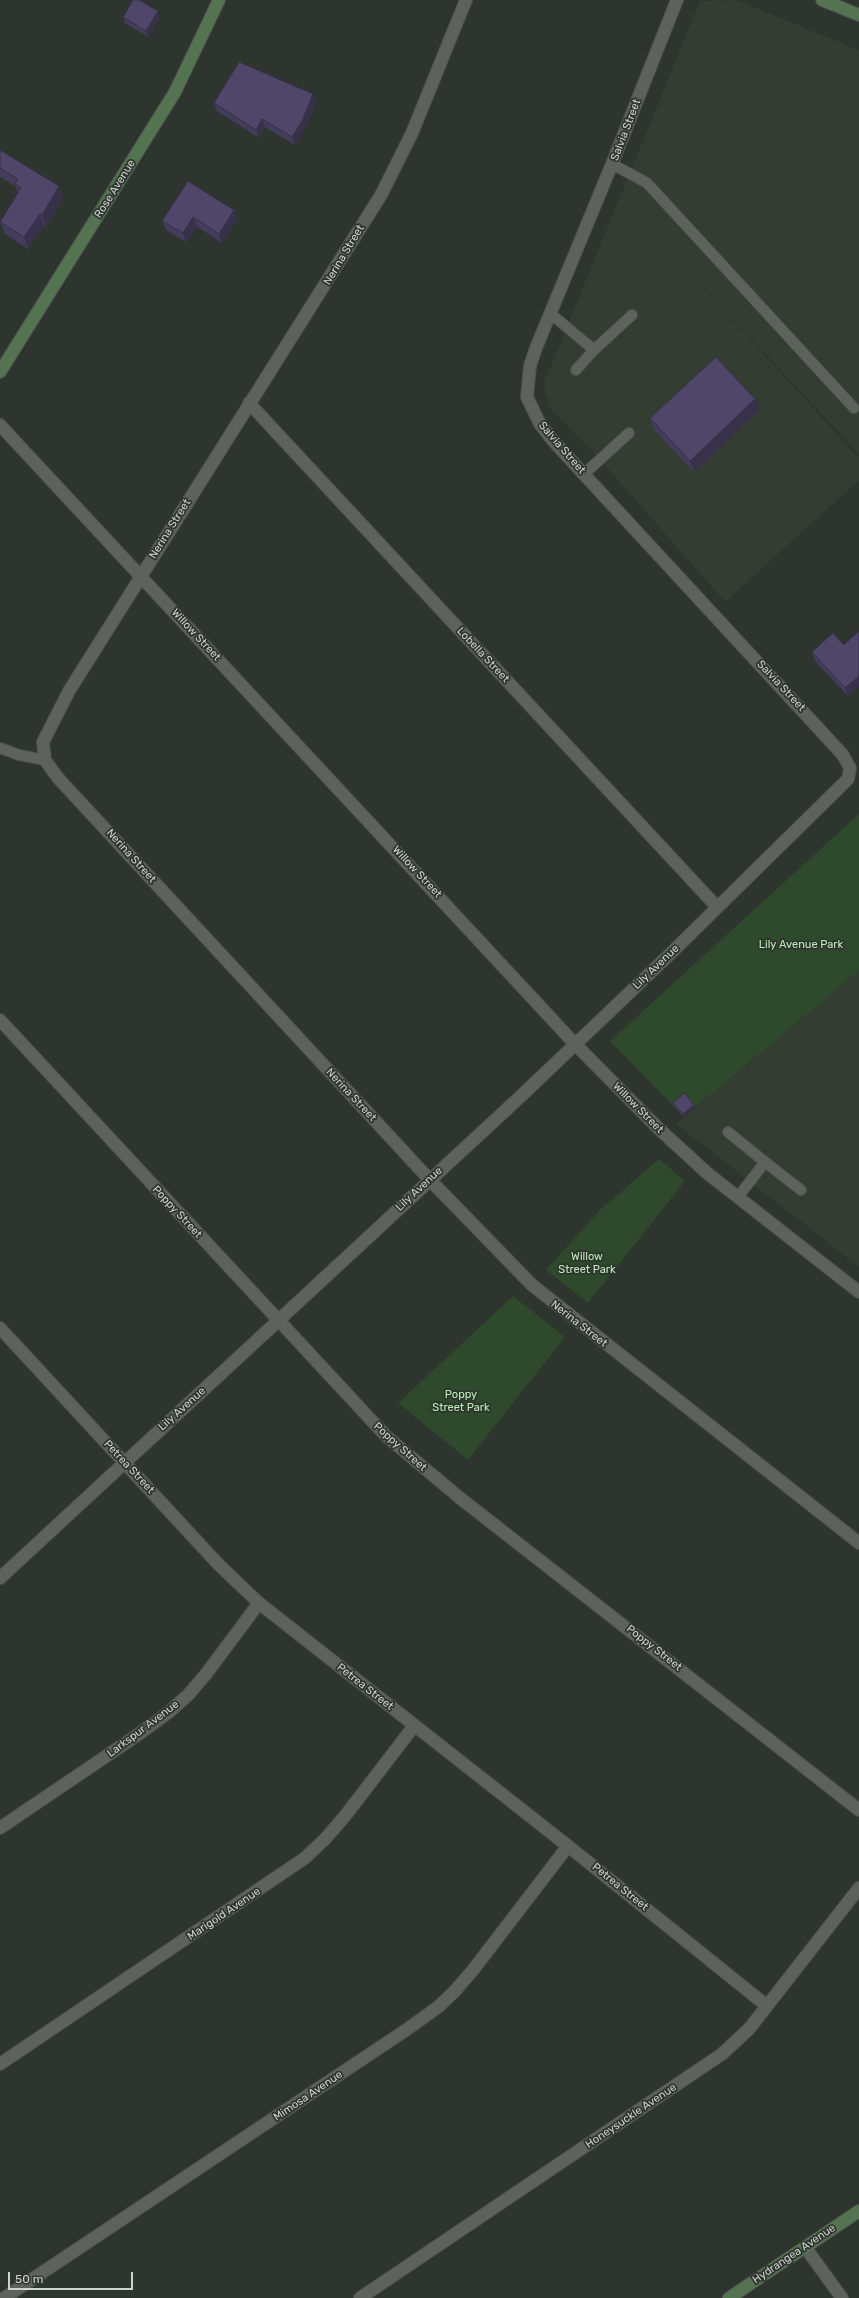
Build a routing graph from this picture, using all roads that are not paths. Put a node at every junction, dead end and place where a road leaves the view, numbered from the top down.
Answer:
1 (218, 0) edge
2 (466, 0) edge
3 (677, 0) edge
4 (822, 0) edge
5 (859, 15) edge
6 (612, 164) junction
7 (550, 313) junction
8 (632, 315) dead end
9 (594, 350) junction
10 (576, 370) dead end
11 (0, 372) edge
12 (249, 403) junction
13 (854, 408) dead end
14 (0, 425) edge
15 (629, 433) dead end
16 (584, 474) junction
17 (141, 576) junction
18 (0, 748) edge
19 (45, 760) junction
20 (833, 795) joint
21 (717, 907) junction
22 (0, 1020) edge
23 (575, 1044) junction
24 (728, 1132) dead end
25 (765, 1162) junction
26 (429, 1179) junction
27 (801, 1190) dead end
28 (738, 1197) junction
29 (859, 1292) edge
30 (278, 1321) junction
31 (0, 1328) edge
32 (125, 1462) junction
33 (859, 1543) edge
34 (0, 1578) edge
35 (259, 1603) junction
36 (414, 1726) junction
37 (859, 1810) edge
38 (0, 1828) edge
39 (568, 1846) junction
40 (859, 1888) edge
41 (767, 2006) junction
42 (0, 2064) edge
43 (859, 2210) edge
44 (805, 2247) junction
45 (4, 2298) edge
46 (360, 2298) edge
47 (729, 2298) edge
48 (842, 2298) edge

1 - 11 street, Rose Avenue
2 - 12 street, Nerina Street
3 - 6 street, Salvia Street
4 - 5 street
6 - 7 street, Salvia Street
6 - 13 lane
7 - 9 lane
7 - 16 street, Salvia Street
8 - 9 lane
9 - 10 lane
12 - 17 street, Nerina Street
12 - 21 street, Lobella Street
14 - 17 street, Willow Street
15 - 16 lane
16 - 20 street, Salvia Street
17 - 19 street, Nerina Street
17 - 23 street, Willow Street
18 - 19 lane
19 - 26 street, Nerina Street
20 - 21 street, Lily Avenue
21 - 23 street, Lily Avenue
22 - 30 street, Poppy Street
23 - 26 street, Lily Avenue
23 - 28 street, Willow Street
24 - 25 lane
25 - 27 lane
25 - 28 lane
26 - 30 street, Lily Avenue
26 - 33 street, Nerina Street
28 - 29 street, Willow Street
30 - 32 street, Lily Avenue
30 - 37 street, Poppy Street
31 - 32 street, Petrea Street
32 - 34 street, Lily Avenue
32 - 35 street, Petrea Street
35 - 36 street, Petrea Street
35 - 38 street, Larkspur Avenue
36 - 39 street, Petrea Street
36 - 42 street, Marigold Avenue
39 - 41 street, Petrea Street
39 - 45 street, Mimosa Avenue
40 - 41 street, Honeysuckle Avenue
41 - 46 street, Honeysuckle Avenue
43 - 44 street, Hydrangea Avenue
44 - 47 street, Hydrangea Avenue
44 - 48 street

